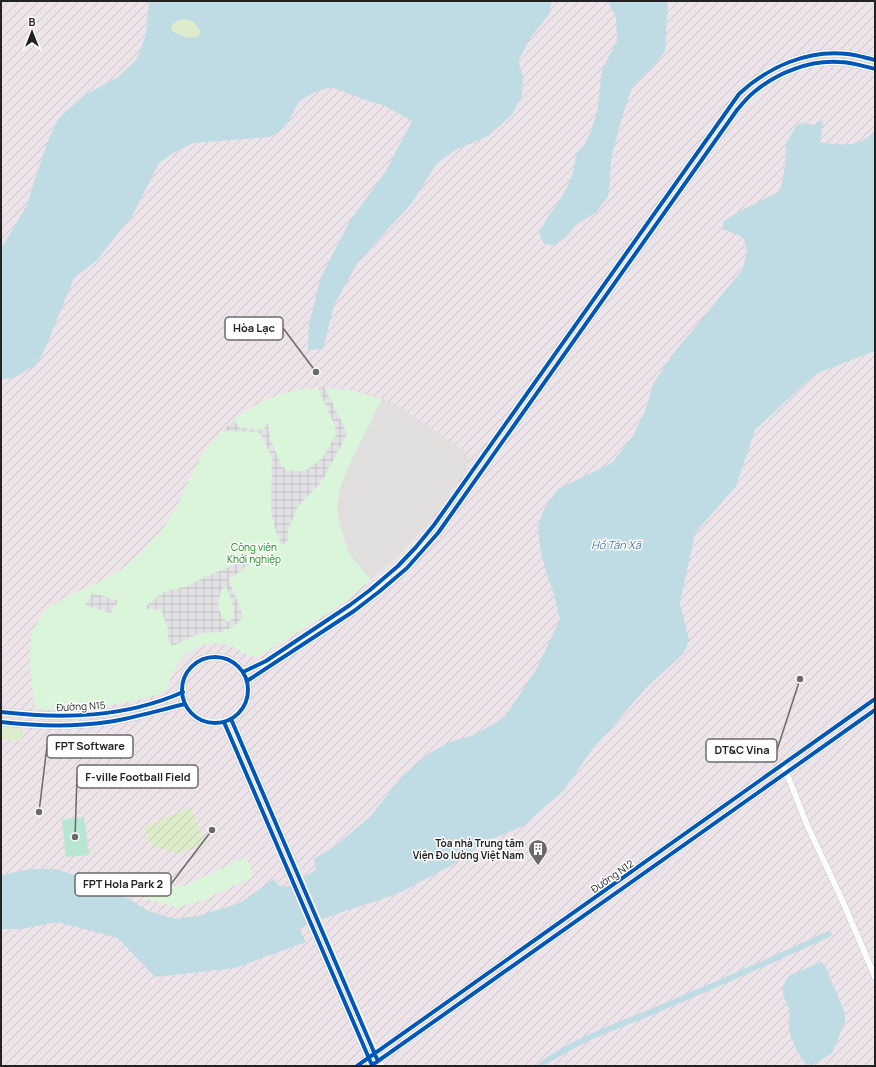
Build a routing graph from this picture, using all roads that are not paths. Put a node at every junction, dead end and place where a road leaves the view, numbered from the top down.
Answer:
1 (822, 54) junction
2 (875, 60) edge
3 (824, 62) junction
4 (875, 69) edge
5 (484, 453) junction
6 (492, 457) junction
7 (452, 499) junction
8 (458, 504) junction
9 (243, 672) junction
10 (247, 681) junction
11 (183, 692) junction
12 (875, 699) edge
13 (185, 704) junction
14 (875, 710) edge
15 (1, 712) edge
16 (228, 720) junction
17 (1, 722) edge
18 (782, 764) junction
19 (786, 772) junction
20 (875, 977) edge
21 (375, 1053) junction
22 (369, 1058) junction
23 (375, 1065) edge
24 (358, 1066) edge

1 - 2 street
1 - 3 street
1 - 5 street
3 - 4 street
3 - 6 street
5 - 6 street
5 - 7 street
6 - 8 street
7 - 8 street
7 - 9 street
8 - 10 street
9 - 10 street
9 - 11 street
10 - 16 street
11 - 13 street
11 - 15 street, Đường N15
12 - 18 street, Đường N12
13 - 16 street
13 - 17 street, Đường N15
14 - 19 street, Đường N12
16 - 21 street
16 - 22 street
18 - 19 street
18 - 21 street, Đường N12
19 - 20 street
19 - 23 street, Đường N12
21 - 22 street, Đường N12
21 - 23 street
22 - 23 street
22 - 24 street, Đường N12

